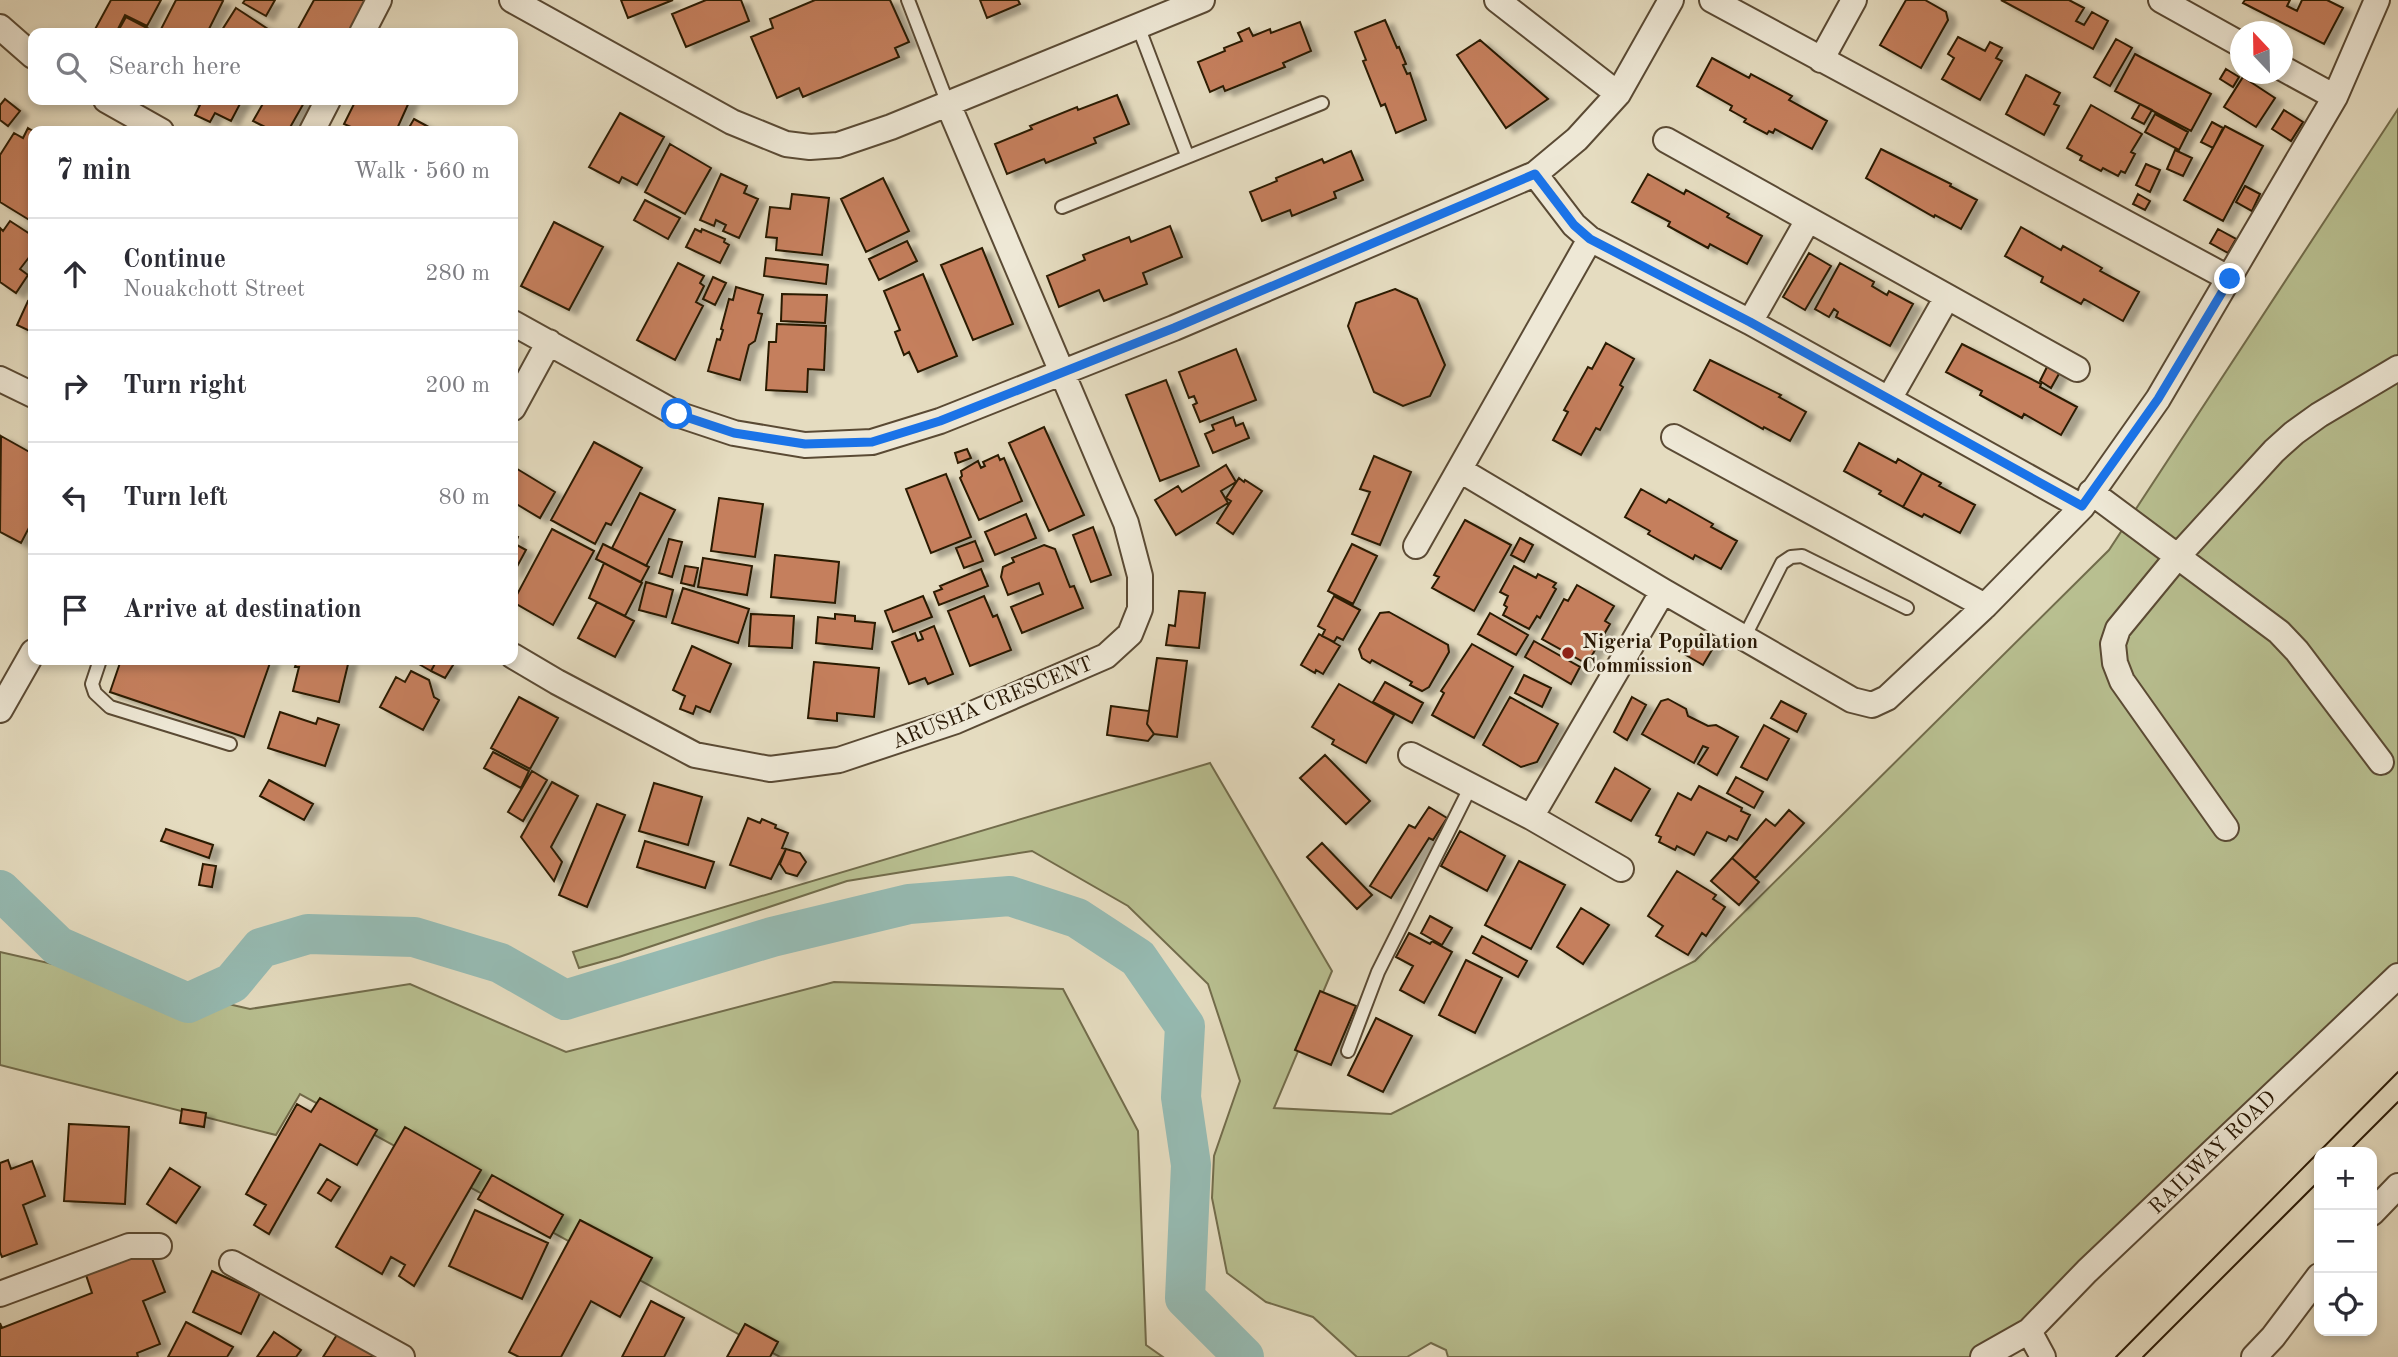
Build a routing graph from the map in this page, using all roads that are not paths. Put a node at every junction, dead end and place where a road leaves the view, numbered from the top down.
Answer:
1 (379, 0) edge
2 (512, 0) edge
3 (908, 0) edge
4 (1202, 0) edge
5 (1497, 0) edge
6 (1671, 0) edge
7 (1712, 0) edge
8 (1854, 0) edge
9 (2161, 0) edge
10 (2376, 0) edge
11 (1138, 26) junction
12 (0, 27) edge
13 (365, 28) edge
14 (2230, 38) edge
15 (28, 52) edge
16 (1821, 60) junction
17 (2293, 74) edge
18 (1618, 94) junction
19 (2335, 97) junction
20 (1322, 103) dead end
21 (948, 104) junction
22 (115, 105) edge
23 (325, 105) edge
24 (152, 126) edge
25 (315, 126) edge
26 (1666, 140) dead end
27 (1187, 155) junction
28 (1535, 174) junction
29 (1062, 206) dead end
30 (1808, 220) junction
31 (1590, 239) junction
32 (2230, 279) junction
33 (1947, 297) junction
34 (1750, 322) junction
35 (518, 326) edge
36 (549, 342) junction
37 (2398, 368) edge
38 (2077, 369) dead end
39 (1061, 373) junction
40 (0, 379) edge
41 (28, 393) edge
42 (518, 399) edge
43 (1889, 399) junction
44 (1674, 437) dead end
45 (1460, 470) junction
46 (2087, 499) junction
47 (1416, 546) dead end
48 (2178, 556) junction
49 (1663, 591) junction
50 (1985, 606) junction
51 (1907, 608) dead end
52 (1744, 638) junction
53 (518, 659) edge
54 (28, 661) edge
55 (98, 665) edge
56 (0, 710) edge
57 (230, 744) dead end
58 (1411, 755) dead end
59 (2381, 762) dead end
60 (1471, 786) junction
61 (1531, 817) junction
62 (2226, 828) dead end
63 (1621, 869) dead end
64 (2398, 976) edge
65 (1348, 1051) dead end
66 (2398, 1186) edge
67 (2375, 1210) edge
68 (159, 1245) dead end
69 (232, 1263) dead end
70 (2314, 1283) edge
71 (0, 1294) edge
72 (2029, 1331) junction
73 (402, 1357) edge
74 (1983, 1357) edge
75 (2043, 1357) edge
76 (2254, 1357) edge

1 - 13 street
2 - 21 street
3 - 21 lane
4 - 11 street
5 - 18 street
6 - 18 street
7 - 16 street
8 - 16 street
9 - 14 street
10 - 19 street
11 - 21 street
11 - 27 lane
12 - 15 street
16 - 32 street
17 - 19 street
18 - 28 street
19 - 32 street
20 - 27 lane
21 - 39 street, ARUSHA CRESCENT
22 - 24 street
23 - 25 street
26 - 30 street
27 - 29 lane
28 - 31 street
28 - 39 street
30 - 33 street
30 - 34 street
31 - 34 street
31 - 45 street
32 - 46 street
33 - 38 street
33 - 43 street
34 - 43 street
35 - 36 street
36 - 39 street
36 - 42 street
37 - 48 street
39 - 53 street, ARUSHA CRESCENT
40 - 41 street
43 - 46 street
44 - 50 street
45 - 47 street
45 - 49 street
46 - 48 street
46 - 50 street
48 - 59 street
48 - 62 street
49 - 52 street
49 - 61 street
50 - 52 street
51 - 52 lane
54 - 56 street
55 - 57 lane
58 - 60 street
60 - 61 street
60 - 65 lane
61 - 63 street
64 - 72 street, RAILWAY ROAD
66 - 67 street
68 - 71 street
69 - 73 street
70 - 76 street
72 - 74 street, RAILWAY ROAD
72 - 75 street

